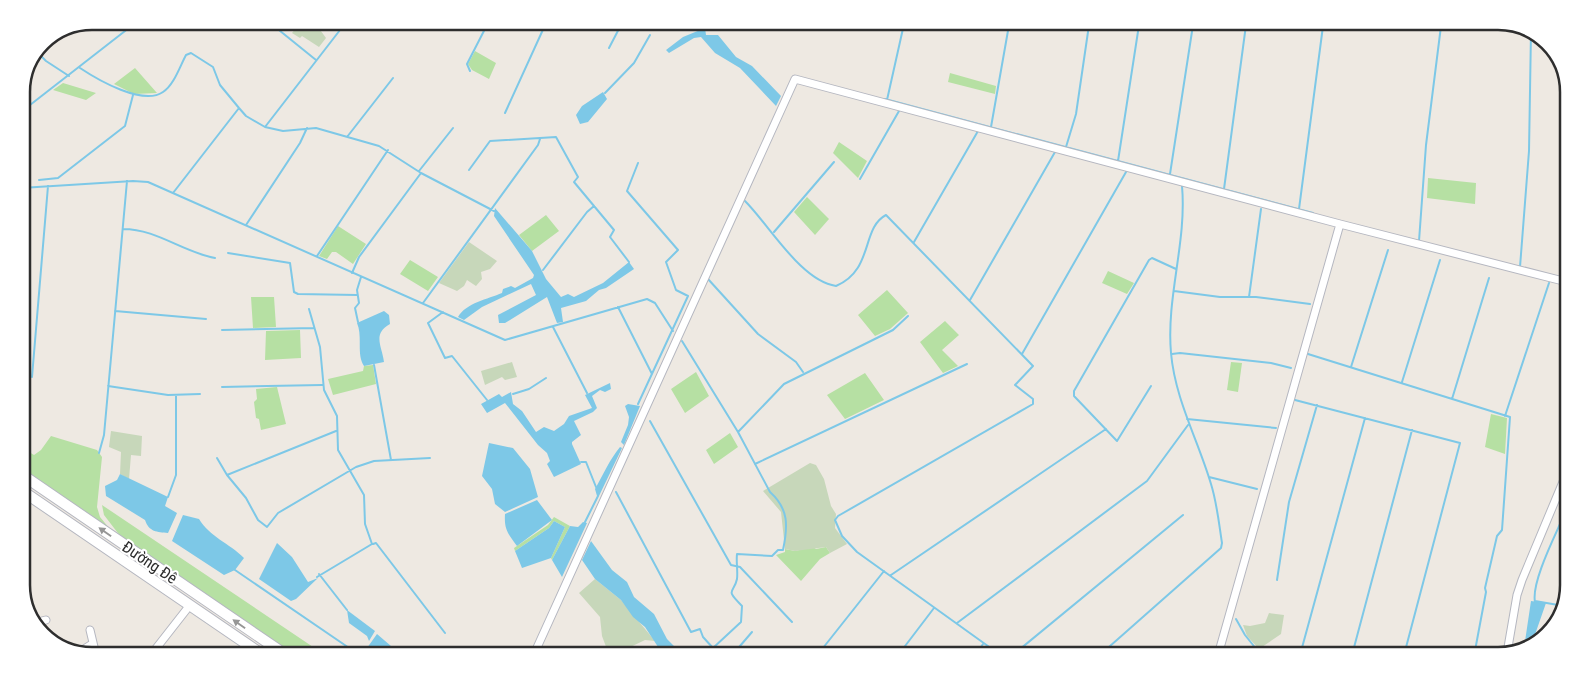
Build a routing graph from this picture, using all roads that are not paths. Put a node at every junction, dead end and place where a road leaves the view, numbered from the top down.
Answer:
1 (1340, 224) junction
2 (1560, 280) edge
3 (30, 480) edge
4 (1560, 489) edge
5 (30, 496) edge
6 (184, 585) junction
7 (192, 606) junction
8 (225, 613) junction
9 (46, 620) dead end
10 (41, 621) edge
11 (90, 630) dead end
12 (1508, 646) edge
13 (94, 647) edge
14 (157, 647) edge
15 (251, 647) edge
16 (274, 647) edge
17 (537, 647) edge
18 (1220, 647) edge

1 - 2 street
1 - 17 street
1 - 18 street
6 -> 3 street, Đường Đê
4 - 12 street
5 - 7 street, Đường Đê
6 - 7 street
6 - 8 street, Đường Đê
7 - 8 street
7 - 14 street
7 - 15 street, Đường Đê
16 -> 8 street, Đường Đê
9 - 10 street
11 - 13 street

